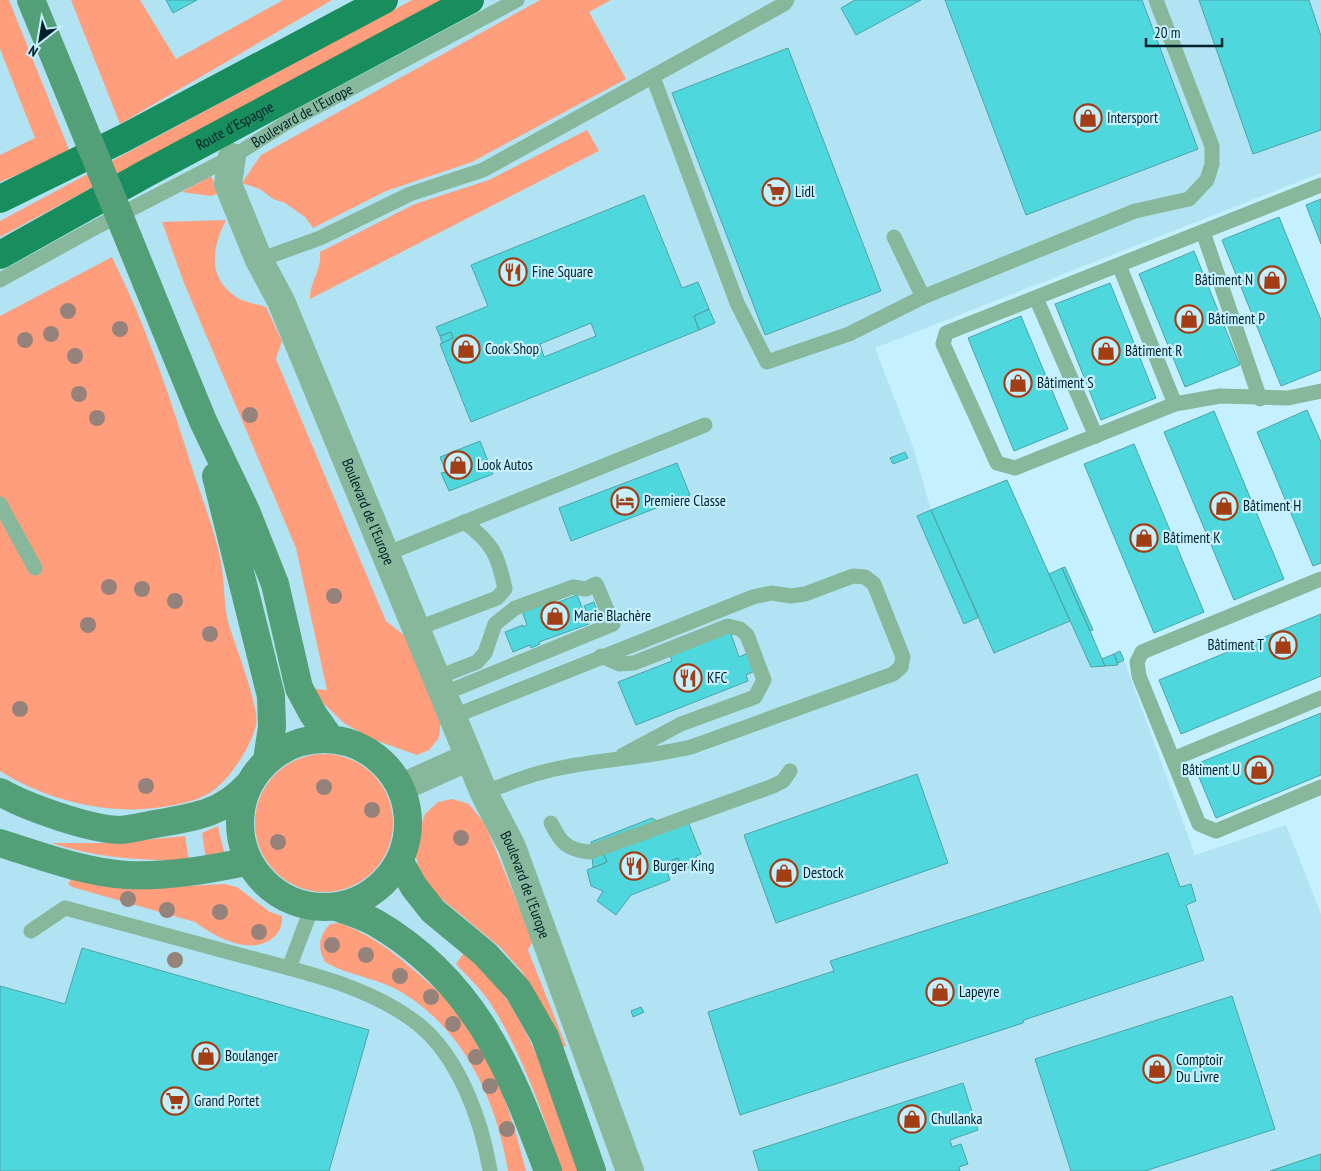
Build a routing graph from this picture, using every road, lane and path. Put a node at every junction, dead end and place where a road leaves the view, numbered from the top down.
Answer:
1 (31, 0) edge
2 (384, 0) edge
3 (470, 0) edge
4 (517, 0) edge
5 (1156, 0) edge
6 (785, 1) edge
7 (653, 77) junction
8 (232, 157) junction
9 (1321, 185) edge
10 (0, 199) edge
11 (1203, 232) junction
12 (894, 237) dead end
13 (0, 255) edge
14 (260, 260) junction
15 (1119, 265) junction
16 (0, 280) edge
17 (923, 297) junction
18 (1036, 298) junction
19 (1321, 391) edge
20 (1260, 399) junction
21 (1175, 404) junction
22 (203, 421) junction
23 (705, 425) dead end
24 (1096, 436) junction
25 (0, 504) edge
26 (464, 522) junction
27 (386, 554) junction
28 (35, 568) dead end
29 (1321, 579) edge
30 (416, 630) junction
31 (601, 656) junction
32 (444, 696) junction
33 (1321, 698) edge
34 (330, 738) junction
35 (470, 758) junction
36 (617, 758) junction
37 (1173, 759) junction
38 (267, 760) junction
39 (790, 771) dead end
40 (248, 785) junction
41 (402, 787) junction
42 (1321, 787) edge
43 (0, 792) edge
44 (484, 793) junction
45 (552, 823) dead end
46 (0, 842) edge
47 (249, 861) junction
48 (400, 862) junction
49 (324, 907) junction
50 (31, 931) dead end
51 (289, 968) junction
52 (489, 1170) edge
53 (548, 1171) edge
54 (592, 1171) edge
55 (630, 1171) edge

1 - 22 street, bridge
2 - 10 main road
3 - 13 main road, Route d'Espagne
4 - 8 lane, Boulevard de l'Europe
5 - 17 lane
6 - 7 lane
7 - 14 lane
7 - 17 lane
8 - 14 street, Boulevard de l'Europe
8 - 16 lane
9 - 11 lane
11 - 15 lane
11 - 20 lane
12 - 17 lane
14 - 27 street, Boulevard de l'Europe
15 - 18 lane
15 - 21 lane
18 - 24 lane
18 - 24 lane
19 - 20 lane
20 - 21 lane
21 - 24 lane
22 - 34 street
22 - 38 street
23 - 26 lane
25 - 28 lane
26 - 27 lane
26 - 30 lane
27 - 30 street, Boulevard de l'Europe
29 - 37 lane
30 - 32 street, Boulevard de l'Europe
31 - 32 lane
31 - 36 lane
31 - 36 lane
32 - 32 lane
32 - 35 street, Boulevard de l'Europe
33 - 37 lane
34 - 38 street
34 - 41 street
35 - 41 street
35 - 44 street, Boulevard de l'Europe
36 - 44 lane
37 - 42 lane
38 - 40 street
39 - 45 lane
40 - 43 street
40 - 47 street
41 - 48 street
44 - 55 street, Boulevard de l'Europe
46 - 47 street
47 - 49 street
48 - 49 street
48 - 54 street
49 - 51 lane
49 - 53 street
50 - 51 lane
51 - 52 lane

